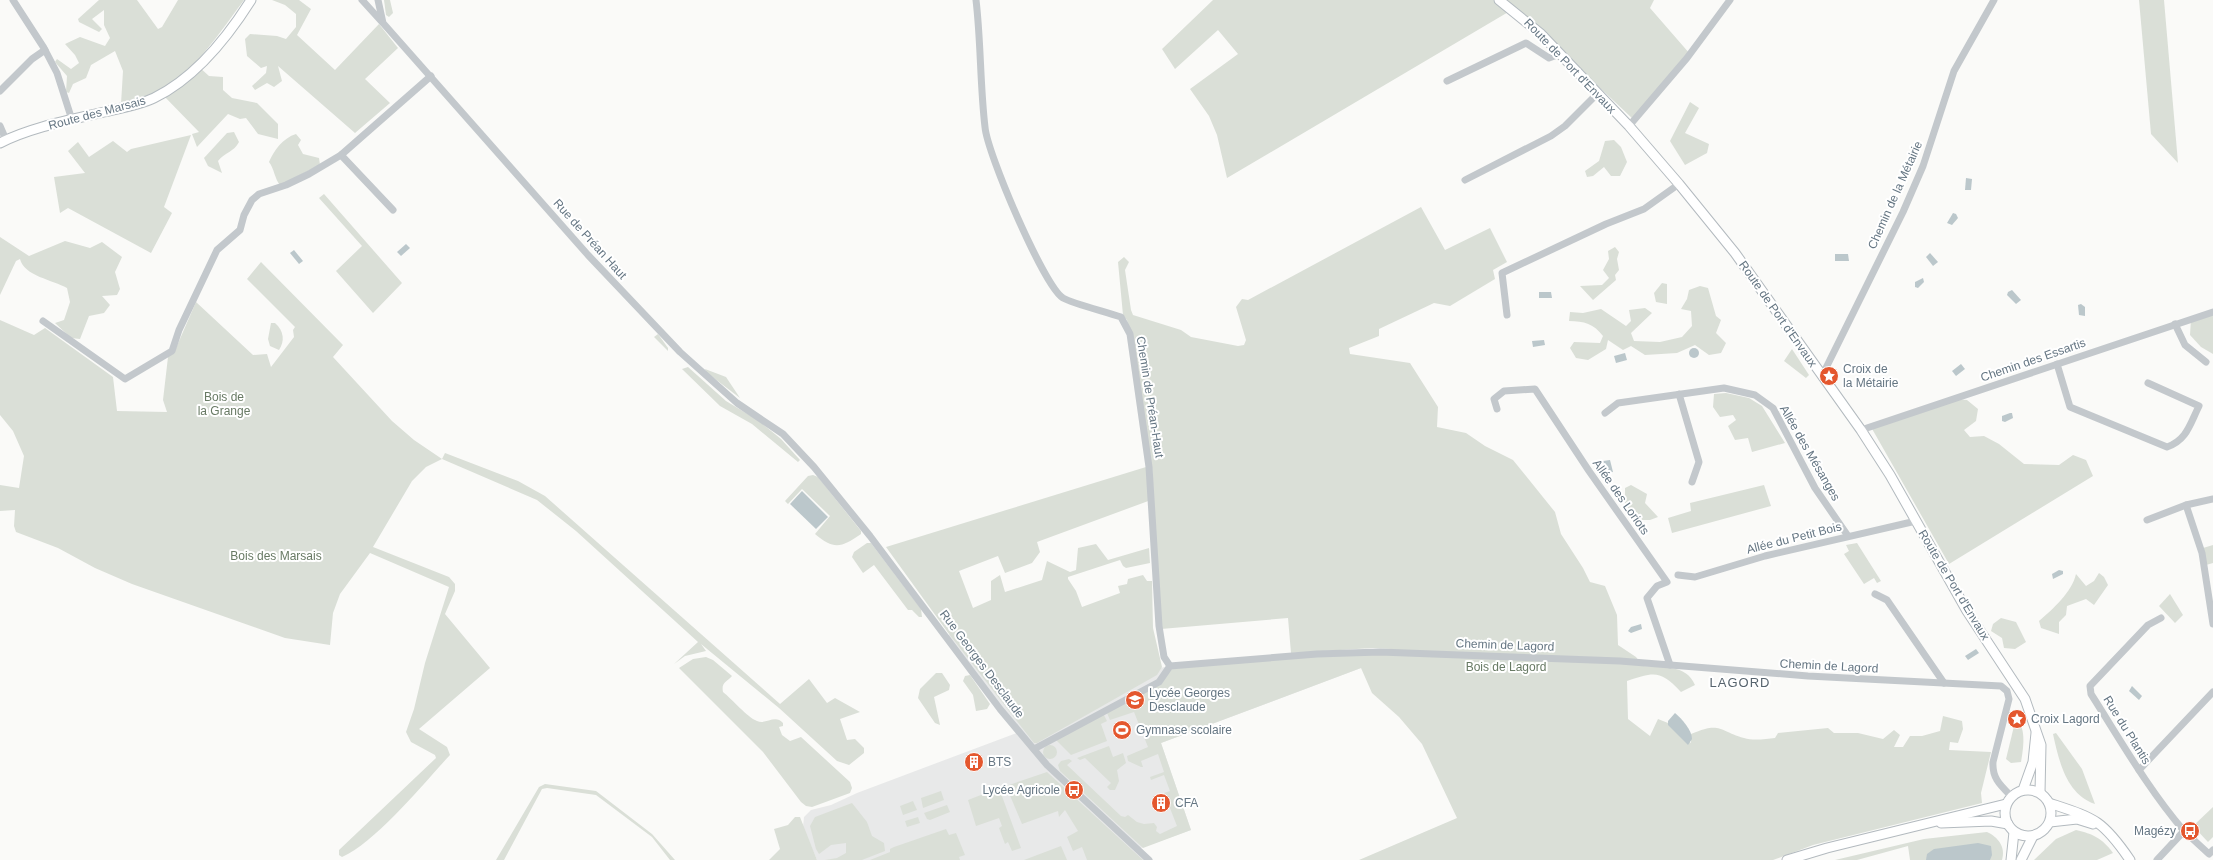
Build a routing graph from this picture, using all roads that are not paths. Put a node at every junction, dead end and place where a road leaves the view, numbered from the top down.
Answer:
1 (13, 0) edge
2 (251, 0) edge
3 (362, 0) edge
4 (378, 0) edge
5 (976, 0) edge
6 (1499, 0) edge
7 (1730, 0) edge
8 (1994, 0) edge
9 (384, 23) junction
10 (45, 50) junction
11 (1560, 54) junction
12 (430, 76) junction
13 (1448, 81) dead end
14 (0, 91) edge
15 (1597, 94) junction
16 (72, 120) junction
17 (0, 126) edge
18 (1629, 126) junction
19 (3, 142) edge
20 (341, 155) junction
21 (1465, 180) dead end
22 (1679, 184) junction
23 (393, 210) dead end
24 (2213, 312) edge
25 (1507, 315) dead end
26 (43, 321) dead end
27 (2175, 324) junction
28 (2206, 362) dead end
29 (2057, 364) junction
30 (1822, 376) junction
31 (2148, 383) dead end
32 (1679, 394) junction
33 (1497, 409) dead end
34 (1605, 413) dead end
35 (1861, 430) junction
36 (814, 467) joint
37 (1692, 482) dead end
38 (2213, 499) edge
39 (2186, 505) junction
40 (2147, 520) dead end
41 (1916, 521) junction
42 (1848, 536) junction
43 (1678, 575) dead end
44 (1875, 594) dead end
45 (2211, 597) edge
46 (2161, 618) dead end
47 (2213, 624) edge
48 (1670, 665) junction
49 (1170, 666) junction
50 (1944, 683) junction
51 (2213, 692) edge
52 (2036, 732) junction
53 (1034, 749) junction
54 (2139, 770) junction
55 (2023, 790) junction
56 (2040, 793) junction
57 (2009, 800) junction
58 (2049, 803) junction
59 (2050, 822) junction
60 (1924, 824) junction
61 (2008, 824) junction
62 (2184, 831) junction
63 (2014, 832) junction
64 (2109, 832) junction
65 (2033, 836) junction
66 (2213, 850) edge
67 (1149, 860) edge
68 (1787, 860) edge
69 (2011, 860) edge
70 (2021, 860) edge
71 (2130, 860) edge
72 (2157, 860) edge

1 - 10 street
2 - 16 street, Route des Marsais
3 - 9 street
4 - 9 street, Rue de Préan Haut
5 - 49 street, Chemin de Préan-Haut
6 - 11 street, Route de Port d'Envaux
7 - 18 street
8 - 30 street, Chemin de la Métairie
9 - 12 street, Rue de Préan Haut
10 - 14 street
10 - 16 street
11 - 13 street
11 - 15 street, Route de Port d'Envaux
12 - 20 street
12 - 36 street, Rue de Préan Haut
15 - 18 street, Route de Port d'Envaux
15 - 21 street
16 - 19 street, Route des Marsais
17 - 19 street
18 - 22 street, Route de Port d'Envaux
20 - 23 street
20 - 26 street
22 - 25 street
22 - 30 street, Route de Port d'Envaux
24 - 27 street, Chemin des Essartis
27 - 28 street
27 - 29 street, Chemin des Essartis
29 - 31 street
29 - 35 street, Chemin des Essartis
30 - 35 street, Route de Port d'Envaux
32 - 34 street, Allée des Mésanges
32 - 37 street
32 - 42 street, Allée des Mésanges
33 - 48 street, Allée des Loriots
35 - 41 street, Route de Port d'Envaux
36 - 53 street, Rue Georges Desclaude
38 - 39 street
39 - 40 street
39 - 45 street
41 - 42 street, Allée du Petit Bois
41 - 52 street, Route de Port d'Envaux
42 - 43 street, Allée du Petit Bois
44 - 50 street
45 - 47 street
46 - 54 street, Rue du Plantis
48 - 49 street, Chemin de Lagord
48 - 50 street, Chemin de Lagord
49 - 53 street
50 - 57 street, Chemin de Lagord
51 - 54 street
52 - 55 street
52 - 56 street, Route de Port d'Envaux
53 - 67 street, Rue Georges Desclaude
54 - 62 street, Rue du Plantis
55 - 56 street
55 - 57 street
56 - 58 street
57 - 60 street
57 - 61 street
58 - 59 street
58 - 64 street
59 - 64 street
59 - 65 street
60 - 61 street
60 - 68 street
61 - 63 street
62 - 66 street, Rue du Plantis
62 - 72 street
63 - 65 street
63 - 69 street
64 - 71 street
65 - 70 street

